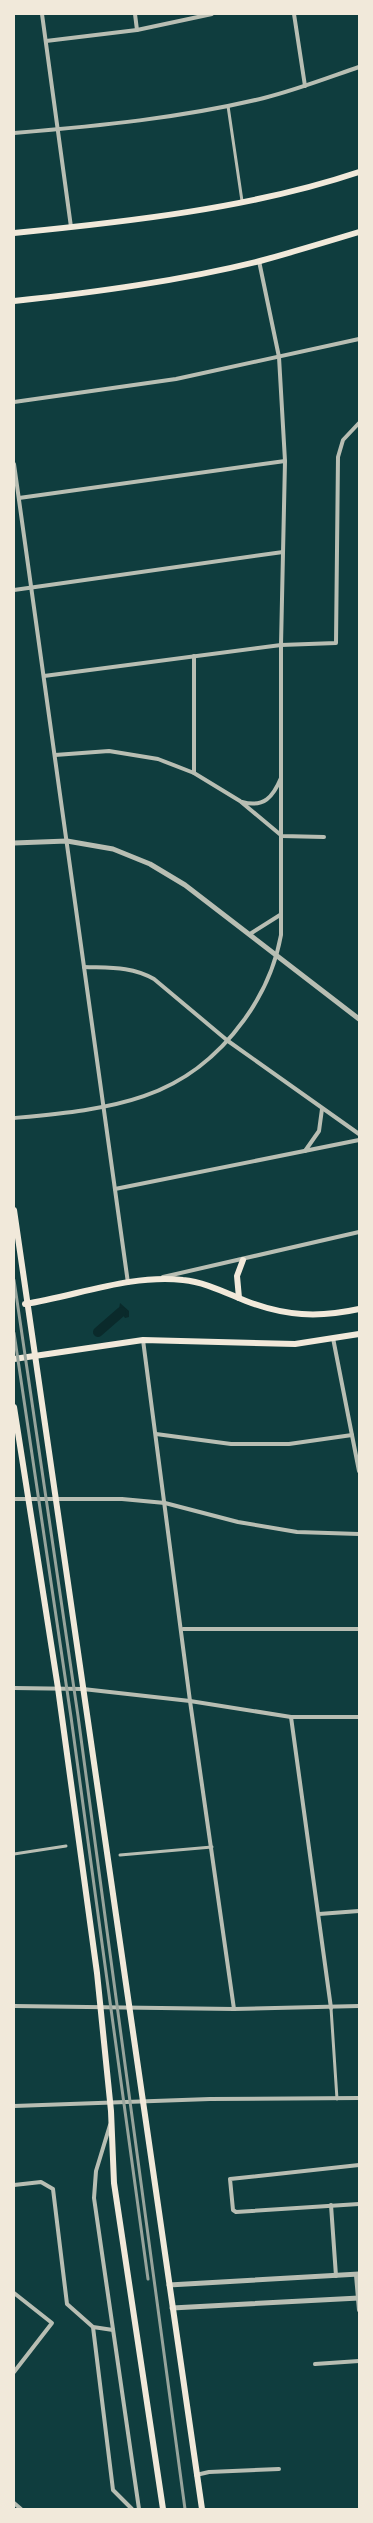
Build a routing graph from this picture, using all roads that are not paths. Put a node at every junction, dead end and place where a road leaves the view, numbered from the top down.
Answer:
1 (42, 14) edge
2 (135, 14) edge
3 (212, 14) edge
4 (294, 14) edge
5 (137, 30) junction
6 (46, 41) junction
7 (359, 67) edge
8 (305, 86) junction
9 (228, 106) junction
10 (58, 129) junction
11 (14, 133) edge
12 (359, 172) edge
13 (242, 201) junction
14 (71, 227) junction
15 (359, 232) edge
16 (14, 233) edge
17 (259, 261) junction
18 (14, 301) edge
19 (359, 339) edge
20 (280, 358) junction
21 (14, 402) edge
22 (359, 423) edge
23 (284, 461) junction
24 (14, 464) edge
25 (19, 498) junction
26 (283, 552) junction
27 (31, 587) junction
28 (14, 590) edge
29 (281, 645) junction
30 (194, 656) junction
31 (44, 676) junction
32 (54, 755) junction
33 (194, 774) junction
34 (282, 775) junction
35 (240, 801) junction
36 (282, 836) junction
37 (324, 837) dead end
38 (67, 841) junction
39 (14, 843) edge
40 (280, 915) junction
41 (250, 934) junction
42 (278, 955) junction
43 (84, 967) junction
44 (359, 1020) edge
45 (228, 1041) junction
46 (104, 1107) junction
47 (322, 1109) junction
48 (14, 1118) edge
49 (359, 1134) edge
50 (359, 1140) edge
51 (305, 1152) junction
52 (115, 1188) junction
53 (14, 1210) edge
54 (359, 1232) edge
55 (243, 1260) junction
56 (148, 1280) junction
57 (128, 1283) junction
58 (239, 1298) junction
59 (26, 1304) junction
60 (359, 1309) edge
61 (359, 1334) edge
62 (333, 1338) junction
63 (143, 1340) junction
64 (35, 1355) junction
65 (14, 1358) edge
66 (14, 1407) edge
67 (156, 1434) junction
68 (352, 1435) junction
69 (359, 1471) edge
70 (14, 1499) edge
71 (28, 1499) junction
72 (56, 1499) junction
73 (165, 1503) junction
74 (359, 1534) edge
75 (182, 1629) junction
76 (359, 1629) edge
77 (14, 1688) edge
78 (58, 1688) junction
79 (83, 1689) junction
80 (190, 1701) junction
81 (291, 1717) junction
82 (359, 1717) edge
83 (66, 1846) dead end
84 (212, 1846) junction
85 (14, 1854) edge
86 (120, 1855) dead end
87 (359, 1911) edge
88 (319, 1914) junction
89 (14, 2006) edge
90 (359, 2006) edge
91 (101, 2008) junction
92 (331, 2008) junction
93 (129, 2009) junction
94 (234, 2009) junction
95 (359, 2098) edge
96 (337, 2099) junction
97 (142, 2102) junction
98 (111, 2104) junction
99 (14, 2106) edge
100 (112, 2119) junction
101 (359, 2165) edge
102 (14, 2185) edge
103 (359, 2204) edge
104 (331, 2205) junction
105 (357, 2274) edge
106 (336, 2276) junction
107 (169, 2285) junction
108 (14, 2293) edge
109 (358, 2298) edge
110 (172, 2308) junction
111 (359, 2310) edge
112 (93, 2327) junction
113 (113, 2330) junction
114 (359, 2361) edge
115 (315, 2364) dead end
116 (14, 2372) edge
117 (279, 2469) dead end
118 (196, 2474) junction
119 (14, 2503) edge
120 (21, 2509) edge
121 (132, 2509) edge
122 (139, 2509) edge
123 (162, 2509) edge
124 (202, 2509) edge

1 - 6 street
2 - 5 street
3 - 5 street
4 - 8 street
5 - 6 street
6 - 10 street
7 - 8 street
8 - 9 street
9 - 10 street
9 - 13 street
10 - 11 street
10 - 14 street
12 - 13 main road
13 - 14 main road
14 - 16 main road
15 - 17 main road
17 - 18 main road
17 - 20 street
19 - 20 street
20 - 21 street
20 - 23 street
22 - 29 street
23 - 25 street
23 - 26 street
24 - 25 street
25 - 27 street
26 - 27 street
26 - 29 street
27 - 28 street
27 - 31 street
29 - 30 street
29 - 34 street
30 - 31 street
30 - 33 street
31 - 32 street
32 - 33 street
32 - 38 street
33 - 35 street
34 - 35 street
34 - 36 street
35 - 36 street
36 - 37 street
36 - 40 street
38 - 39 street
38 - 41 street
38 - 43 street
40 - 41 street
40 - 42 street
41 - 42 street
42 - 44 street
42 - 45 street
43 - 45 street
43 - 46 street
45 - 46 street
45 - 47 street
46 - 48 street
46 - 52 street
47 - 49 street
47 - 51 street
50 - 51 street
51 - 52 street
52 - 57 street
53 - 59 main road
54 - 55 street
55 - 56 street
55 - 58 main road
56 - 57 main road
56 - 58 main road
57 - 59 main road
58 - 60 main road
59 - 64 main road
61 - 62 main road
62 - 63 main road
62 - 68 street
63 - 64 main road
63 - 67 street
64 - 65 main road
64 - 72 main road
66 - 71 main road
67 - 68 street
67 - 73 street
68 - 69 street
70 - 71 street
71 - 72 street
71 - 78 main road
72 - 73 street
72 - 79 main road
73 - 74 street
73 - 75 street
75 - 76 street
75 - 80 street
77 - 78 street
78 - 79 street
78 - 91 main road
79 - 80 street
79 - 93 main road
80 - 81 street
80 - 84 street
81 - 82 street
81 - 88 street
83 - 85 street
84 - 86 street
84 - 94 street
87 - 88 street
88 - 92 street
89 - 91 street
90 - 92 street
91 - 93 street
91 - 98 main road
92 - 94 street
92 - 96 street
93 - 94 street
93 - 97 main road
95 - 96 street
96 - 97 street
97 - 98 street
97 - 107 main road
98 - 99 street
98 - 100 main road
100 - 113 street
100 - 123 main road
101 - 104 street
102 - 112 street
103 - 104 street
104 - 106 street
105 - 106 street
105 - 109 street
106 - 107 street
107 - 110 main road
108 - 116 street
109 - 110 street
109 - 111 street
110 - 118 main road
112 - 113 street
112 - 121 street
113 - 122 street
114 - 115 street
117 - 118 street
118 - 124 main road
119 - 120 street

